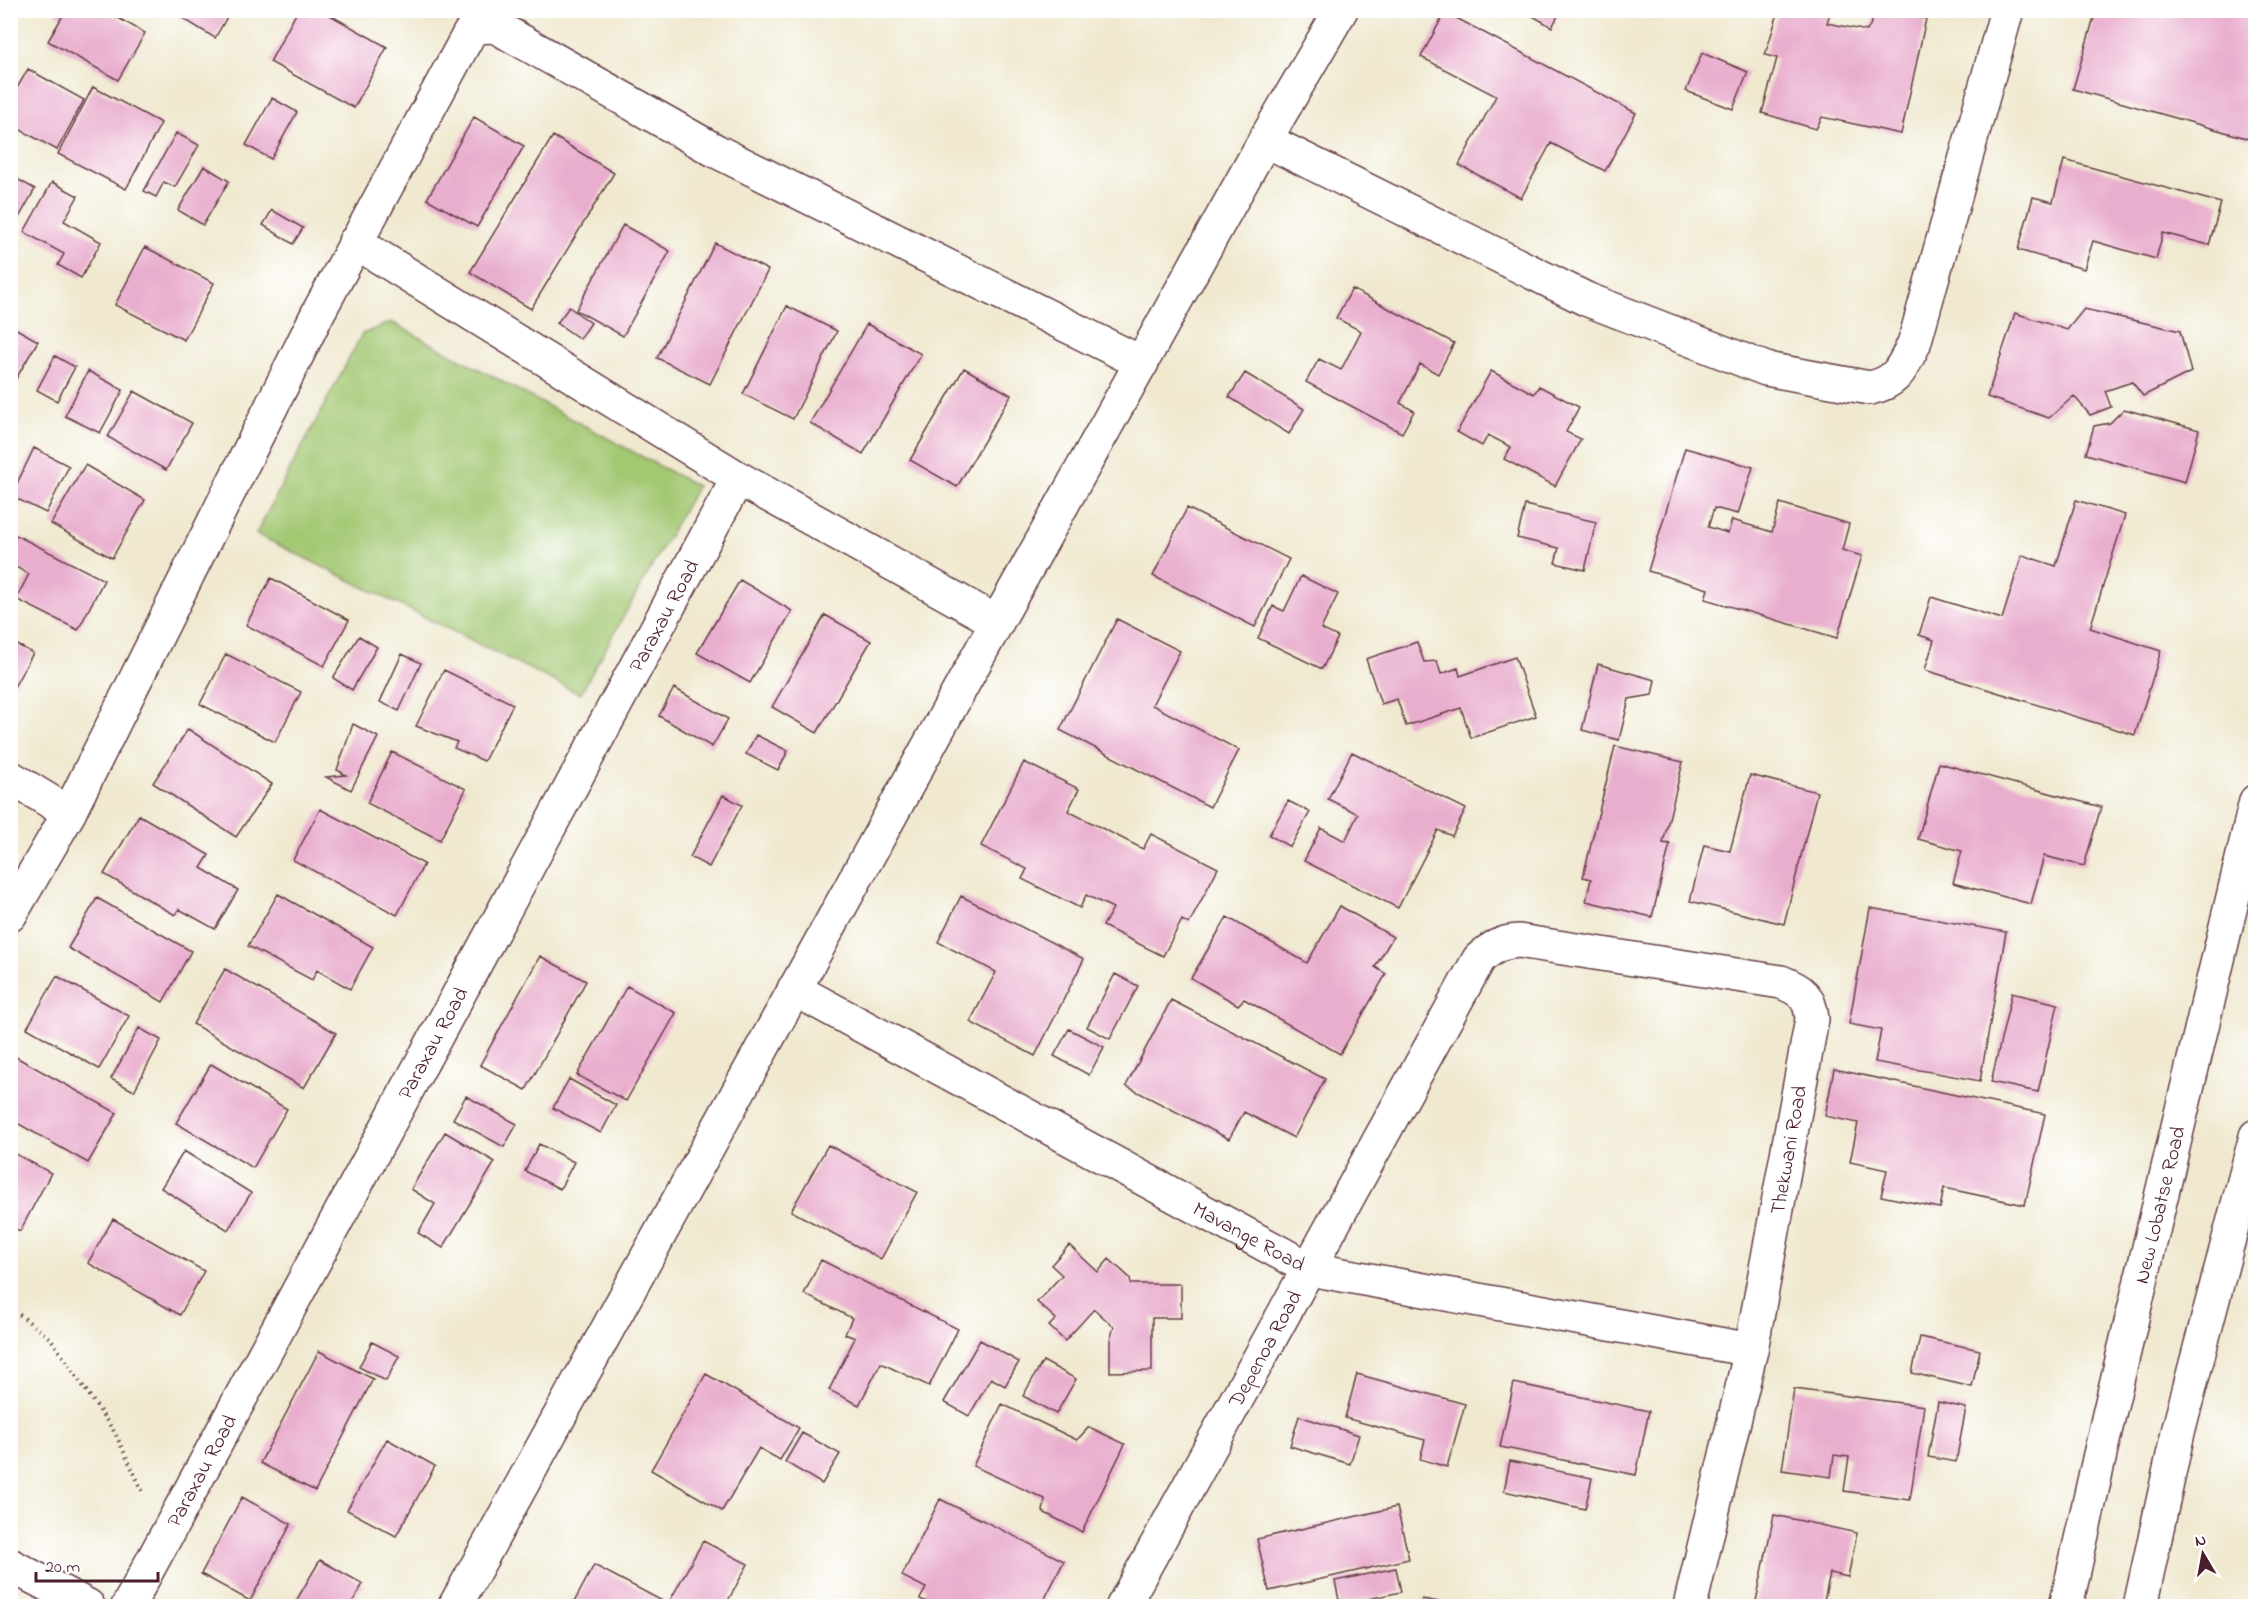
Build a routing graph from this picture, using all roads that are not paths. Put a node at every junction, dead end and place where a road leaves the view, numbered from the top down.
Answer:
1 (1341, 10) edge
2 (2007, 10) edge
3 (1265, 140) junction
4 (356, 242) junction
5 (1142, 363) junction
6 (738, 478) junction
7 (997, 622) junction
8 (10, 777) edge
9 (2256, 801) edge
10 (69, 813) junction
11 (10, 915) edge
12 (1503, 942) joint
13 (794, 989) junction
14 (2256, 1136) edge
15 (1310, 1269) junction
16 (1750, 1350) junction
17 (10, 1565) edge
18 (88, 1606) edge
19 (128, 1606) edge
20 (455, 1606) edge
21 (1123, 1606) edge
22 (1690, 1606) edge
23 (2066, 1606) edge
24 (2140, 1606) edge

1 - 3 street
2 - 3 street
3 - 5 street
4 - 5 street
4 - 6 street
4 - 10 street
5 - 7 street
6 - 7 street
6 - 19 street, Paraxau Road
7 - 13 street
8 - 10 street
9 - 23 street, New Lobatse Road
10 - 11 street
12 - 15 street, Depenoa Road
12 - 16 street, Thekwani Road
13 - 15 street, Mavange Road
13 - 20 street
14 - 24 street
15 - 16 street, Mavange Road
15 - 21 street, Depenoa Road
16 - 22 street, Thekwani Road
17 - 18 street

